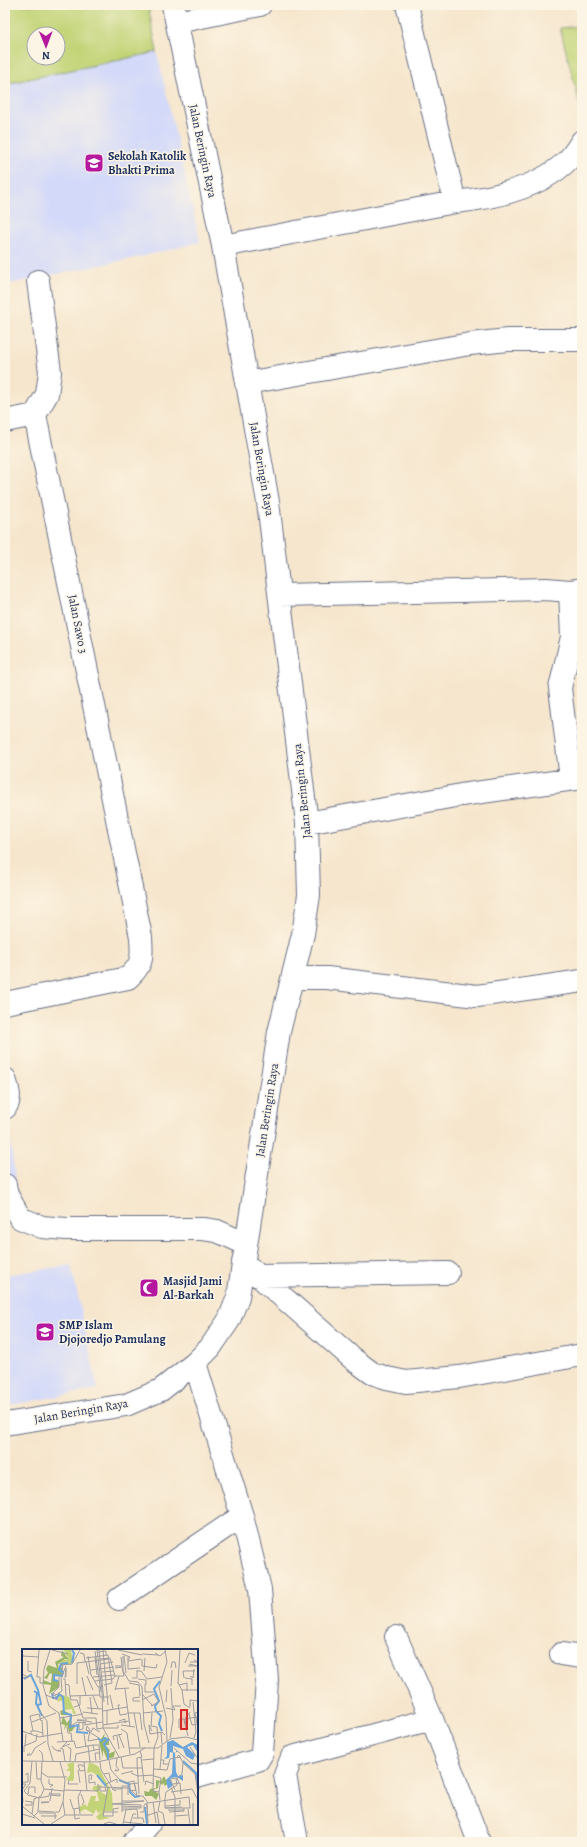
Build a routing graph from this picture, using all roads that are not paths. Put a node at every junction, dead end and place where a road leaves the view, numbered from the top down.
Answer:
1 (260, 5) edge
2 (407, 5) edge
3 (175, 13) edge
4 (582, 141) edge
5 (455, 202) junction
6 (223, 246) junction
7 (38, 281) dead end
8 (582, 340) edge
9 (246, 383) junction
10 (35, 415) junction
11 (5, 421) edge
12 (576, 590) edge
13 (280, 595) junction
14 (576, 779) edge
15 (307, 823) junction
16 (293, 978) junction
17 (582, 981) edge
18 (5, 1003) edge
19 (5, 1079) edge
20 (5, 1108) edge
21 (5, 1185) edge
22 (249, 1261) junction
23 (448, 1273) dead end
24 (582, 1355) edge
25 (195, 1363) junction
26 (5, 1424) edge
27 (242, 1516) junction
28 (119, 1599) dead end
29 (396, 1638) dead end
30 (432, 1719) junction
31 (198, 1777) edge
32 (148, 1825) edge
33 (134, 1842) edge
34 (297, 1842) edge
35 (479, 1842) edge

1 - 3 street
2 - 5 street
3 - 6 street, Jalan Beringin Raya
4 - 5 street
5 - 6 street
6 - 9 street, Jalan Beringin Raya
7 - 10 street
8 - 9 street
9 - 13 street, Jalan Beringin Raya
10 - 11 street
10 - 18 street, Jalan Sawo 3
12 - 13 street
12 - 14 street
13 - 15 street, Jalan Beringin Raya
14 - 15 street
15 - 16 street, Jalan Beringin Raya
16 - 17 street
16 - 22 street, Jalan Beringin Raya
19 - 20 street
21 - 22 street
22 - 23 street
22 - 24 street
22 - 25 street, Jalan Beringin Raya
25 - 26 street, Jalan Beringin Raya
25 - 27 street
27 - 28 street
27 - 31 street
29 - 30 street
30 - 34 street
30 - 35 street
32 - 33 street

